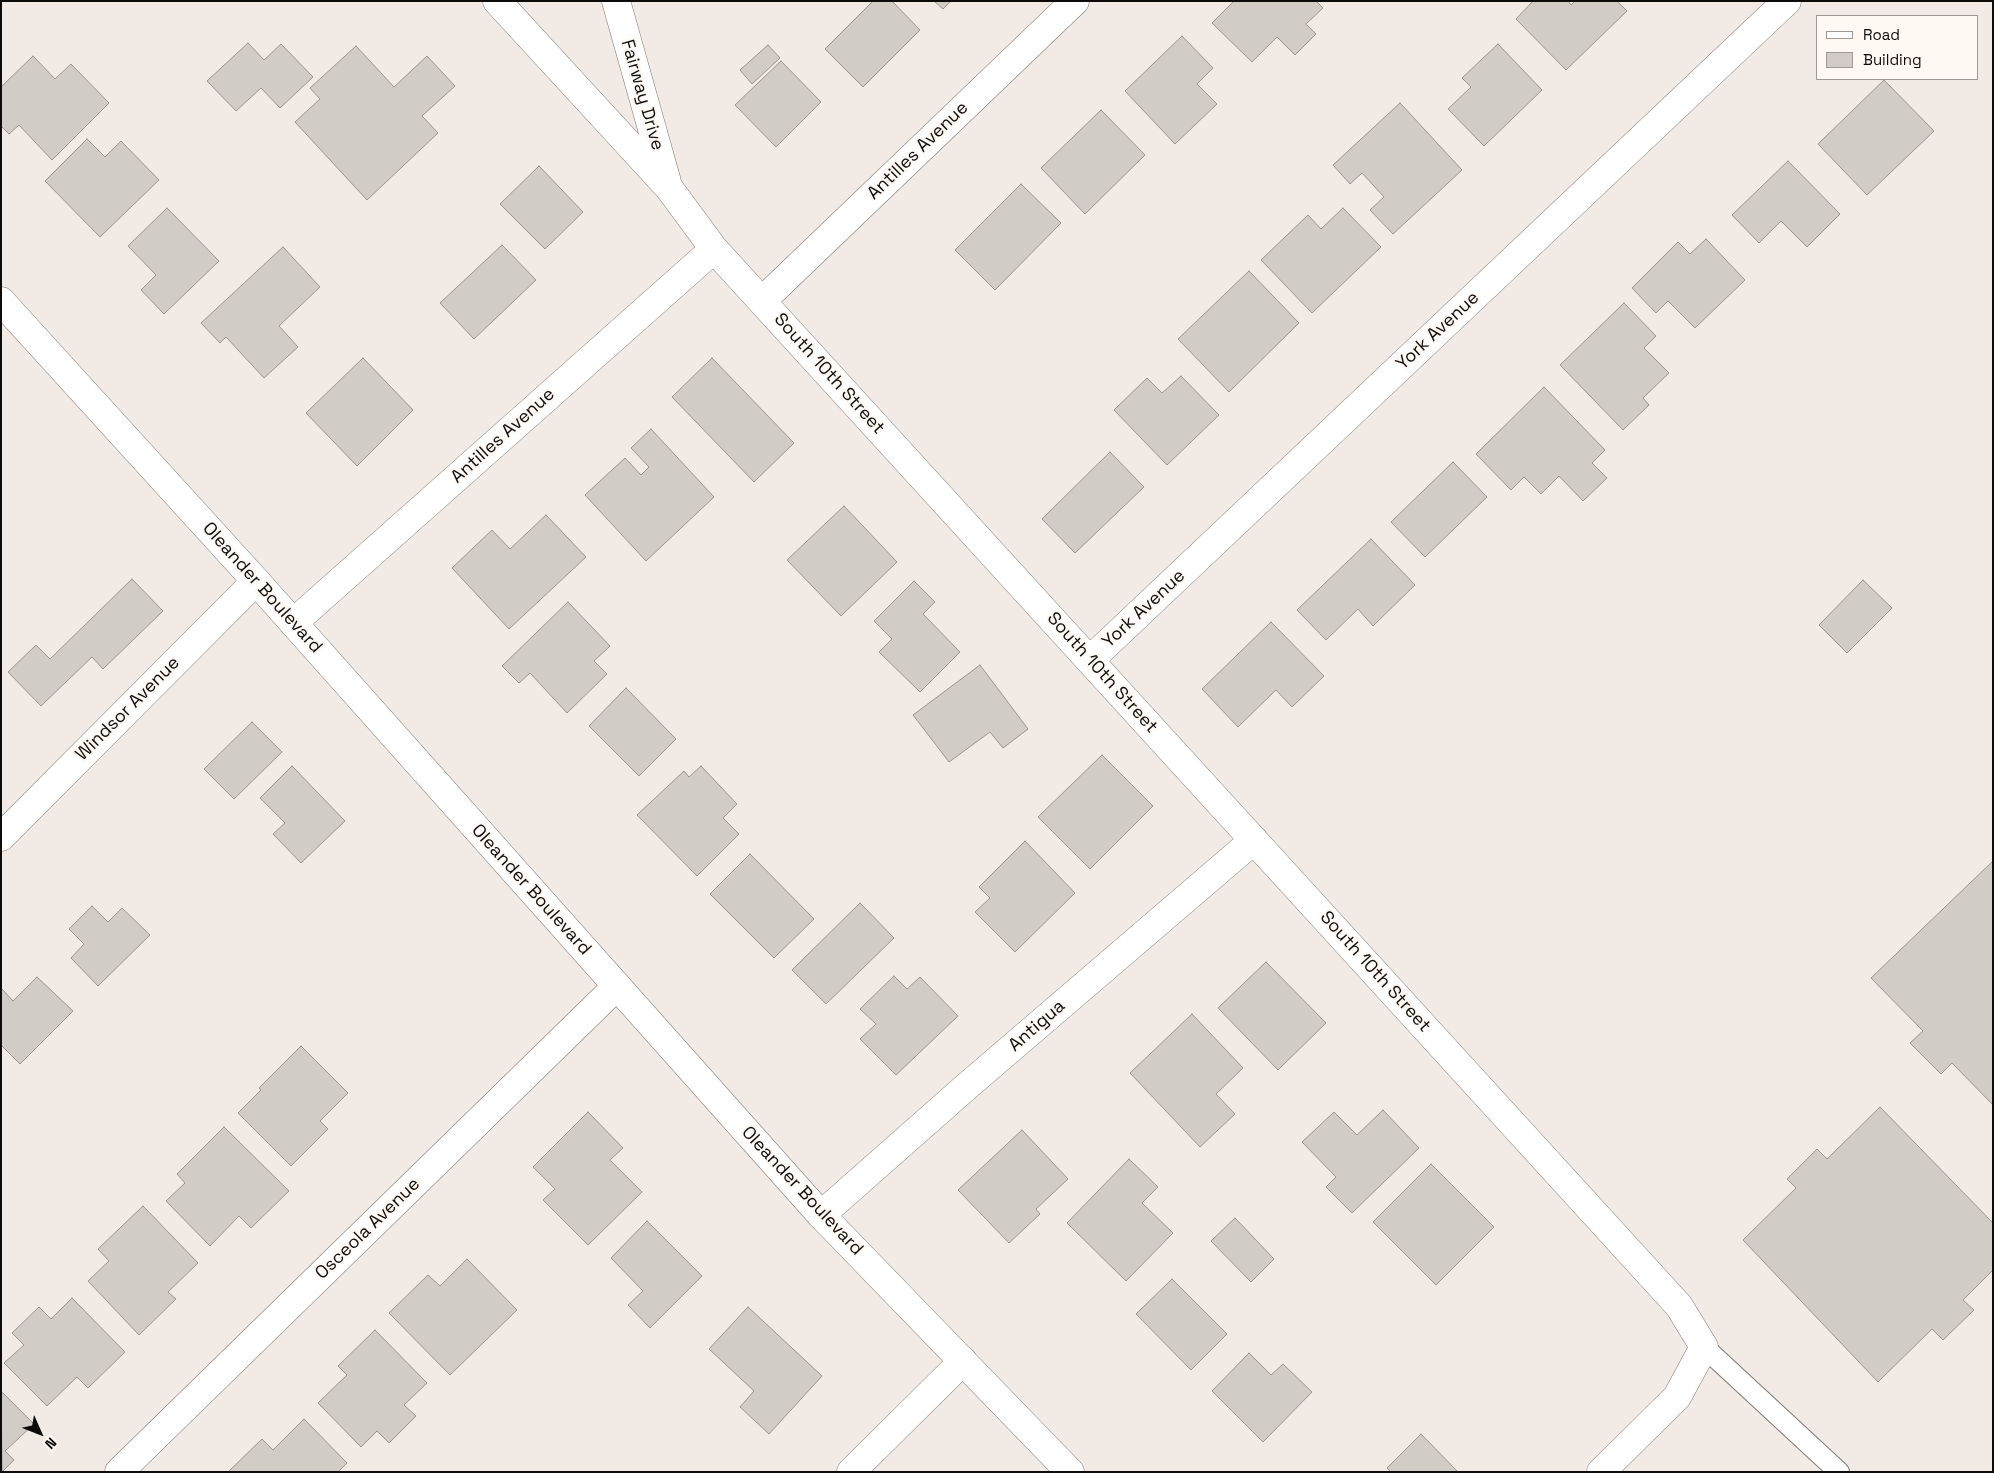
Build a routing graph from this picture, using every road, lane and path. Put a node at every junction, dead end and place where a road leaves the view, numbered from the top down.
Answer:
1 (497, 1) edge
2 (616, 1) edge
3 (1075, 1) edge
4 (1787, 1) edge
5 (669, 188) junction
6 (714, 249) junction
7 (1, 301) edge
8 (762, 301) junction
9 (256, 581) junction
10 (293, 623) junction
11 (1090, 660) junction
12 (1, 837) edge
13 (1254, 840) junction
14 (617, 986) junction
15 (821, 1215) junction
16 (1704, 1347) junction
17 (963, 1361) junction
18 (119, 1472) edge
19 (851, 1472) edge
20 (1070, 1472) edge
21 (1602, 1472) edge
22 (1839, 1472) edge

1 - 5 street, South 10th Street
2 - 5 street, Fairway Drive
3 - 8 street, Antilles Avenue
4 - 11 street, York Avenue
5 - 6 street, South 10th Street
6 - 8 street, South 10th Street
6 - 10 street, Antilles Avenue
7 - 9 street, Oleander Boulevard
8 - 11 street, South 10th Street
9 - 10 street, Oleander Boulevard
9 - 12 street, Windsor Avenue
10 - 14 street, Oleander Boulevard
11 - 13 street, South 10th Street
13 - 15 street, Antigua
13 - 16 street, South 10th Street
14 - 15 street, Oleander Boulevard
14 - 18 street, Osceola Avenue
15 - 17 street, Oleander Boulevard
16 - 21 street
16 - 22 lane
17 - 19 street
17 - 20 street, Oleander Boulevard

